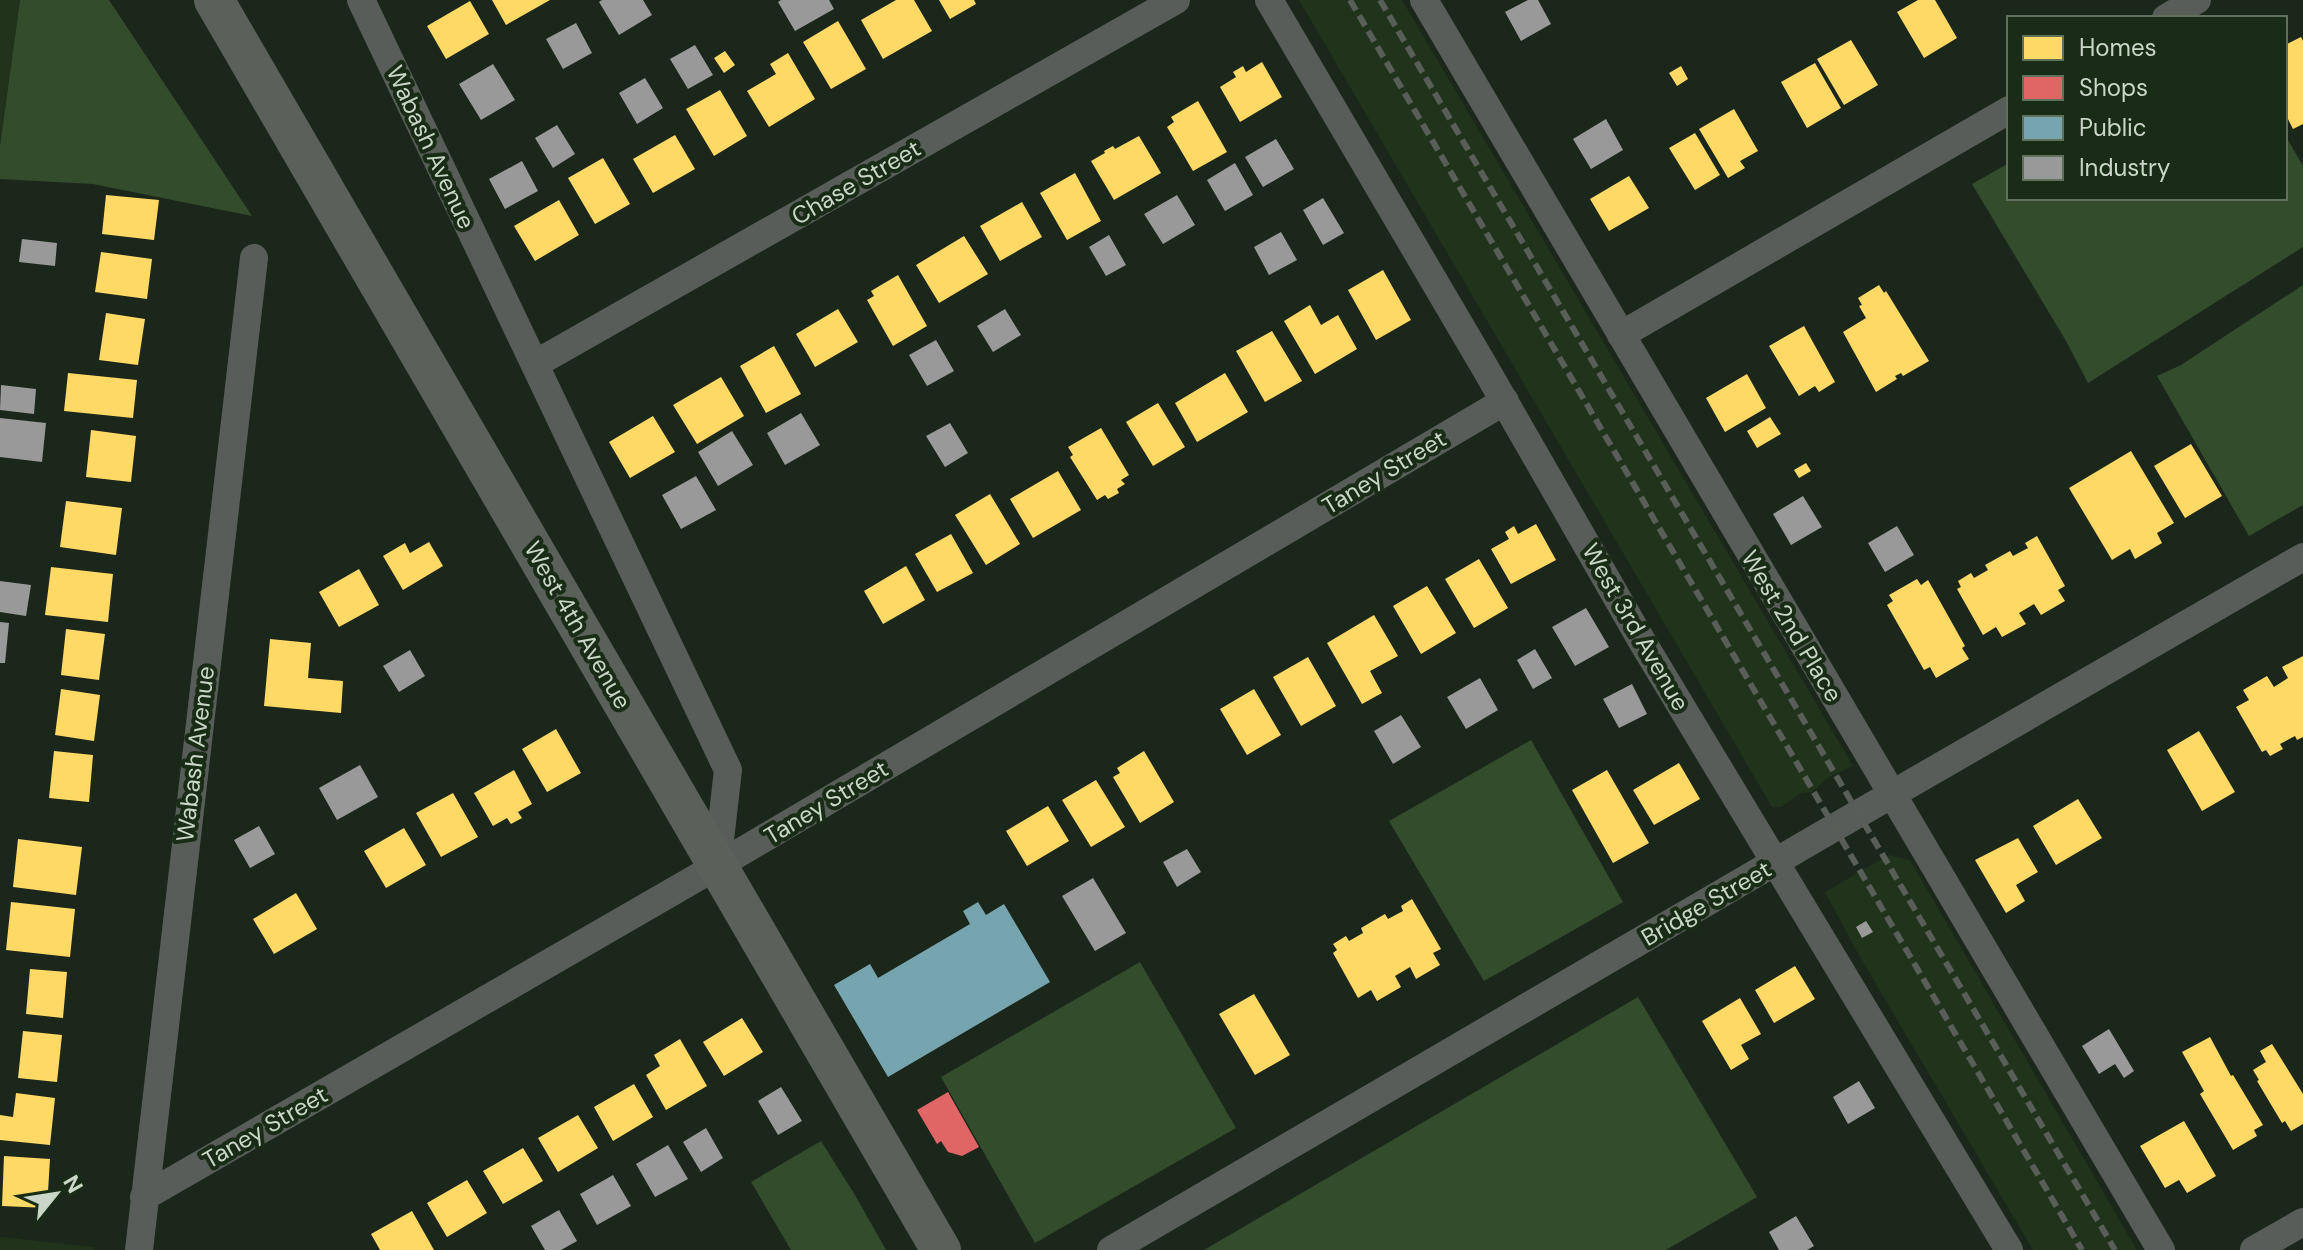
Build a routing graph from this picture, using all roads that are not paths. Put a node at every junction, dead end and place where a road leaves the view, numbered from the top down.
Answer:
1 (214, 0) edge
2 (361, 0) edge
3 (1176, 0) edge
4 (1269, 0) edge
5 (1424, 0) edge
6 (2197, 0) edge
7 (2169, 16) edge
8 (2007, 111) edge
9 (254, 258) dead end
10 (1621, 335) junction
11 (535, 364) junction
12 (1505, 401) junction
13 (2303, 557) edge
14 (1892, 795) junction
15 (1776, 862) junction
16 (717, 866) junction
17 (144, 1197) junction
18 (2303, 1222) edge
19 (139, 1250) edge
20 (941, 1250) edge
21 (1111, 1250) edge
22 (2009, 1250) edge
23 (2161, 1250) edge
24 (2254, 1250) edge

1 - 16 main road, West 4th Avenue
2 - 11 street, Wabash Avenue
3 - 11 street, Chase Street
4 - 12 street, West 3rd Avenue
5 - 10 street, West 2nd Place
6 - 7 street
8 - 10 street
9 - 17 street, Wabash Avenue
10 - 14 street, West 2nd Place
11 - 16 street, Wabash Avenue
12 - 15 street, West 3rd Avenue
12 - 16 street, Taney Street
13 - 14 street, Bridge Street
14 - 15 street, Bridge Street
14 - 23 street, West 2nd Place
15 - 21 street, Bridge Street
15 - 22 street, West 3rd Avenue
16 - 17 street, Taney Street
16 - 20 main road, West 4th Avenue
17 - 19 street, Wabash Avenue
18 - 24 street

